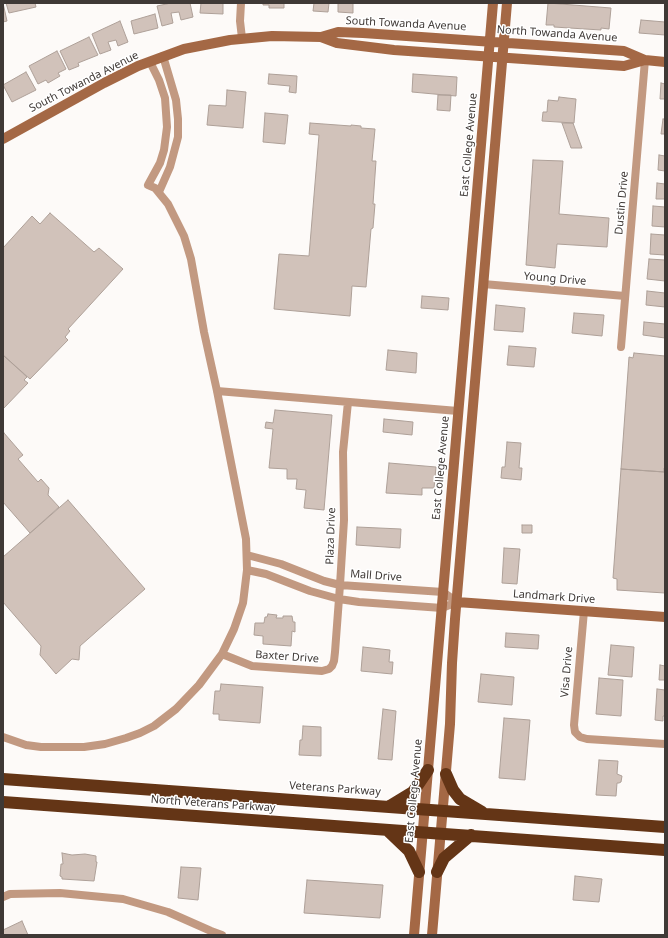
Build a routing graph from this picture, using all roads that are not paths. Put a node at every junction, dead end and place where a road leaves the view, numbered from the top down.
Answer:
1 (241, 3) edge
2 (493, 3) edge
3 (507, 3) edge
4 (321, 37) junction
5 (242, 38) junction
6 (490, 41) junction
7 (504, 42) junction
8 (163, 56) junction
9 (488, 56) junction
10 (502, 57) junction
11 (644, 60) junction
12 (150, 62) junction
13 (665, 62) edge
14 (3, 139) edge
15 (158, 192) junction
16 (483, 284) junction
17 (625, 296) junction
18 (464, 342) junction
19 (621, 347) dead end
20 (218, 391) junction
21 (348, 402) junction
22 (458, 411) junction
23 (474, 424) junction
24 (247, 555) junction
25 (247, 570) junction
26 (340, 584) junction
27 (443, 592) junction
28 (339, 599) junction
29 (456, 602) junction
30 (442, 608) junction
31 (584, 611) junction
32 (665, 616) edge
33 (222, 654) junction
34 (329, 669) joint
35 (3, 736) edge
36 (665, 744) edge
37 (428, 770) junction
38 (446, 774) junction
39 (3, 779) edge
40 (3, 802) edge
41 (390, 806) junction
42 (424, 809) junction
43 (443, 810) junction
44 (483, 813) junction
45 (665, 827) edge
46 (387, 830) junction
47 (422, 833) junction
48 (441, 834) junction
49 (471, 835) junction
50 (665, 850) edge
51 (419, 872) junction
52 (437, 872) junction
53 (3, 897) edge
54 (222, 935) edge
55 (414, 935) edge
56 (432, 935) edge

1 - 5 street
2 - 6 main road, East College Avenue
3 - 7 main road
4 - 5 main road, South Towanda Avenue
4 - 6 main road, South Towanda Avenue
4 - 9 main road, South Towanda Avenue
5 - 8 main road, South Towanda Avenue
6 - 7 main road, North Towanda Avenue
6 - 9 main road, East College Avenue
7 - 10 main road
7 - 11 main road, North Towanda Avenue
8 - 12 main road, South Towanda Avenue
8 - 15 street
9 - 10 main road, North Towanda Avenue
9 - 18 main road, East College Avenue
10 - 11 main road, North Towanda Avenue
10 - 16 main road
11 - 13 main road, North Towanda Avenue
11 - 17 street, Dustin Drive
12 - 14 main road, South Towanda Avenue
12 - 15 street
15 - 20 street
16 - 17 street, Young Drive
16 - 23 main road
17 - 19 street, Dustin Drive
18 - 22 main road, East College Avenue
18 - 23 main road
20 - 21 street
20 - 24 street
21 - 22 street
21 - 26 street, Plaza Drive
22 - 27 main road, East College Avenue
23 - 29 main road
24 - 25 street
24 - 26 street, Mall Drive
25 - 28 street
25 - 33 street
26 - 27 street, Mall Drive
26 - 28 street, Plaza Drive
27 - 29 street
27 - 30 main road, East College Avenue
28 - 30 street
28 - 34 street, Plaza Drive
29 - 30 street, Landmark Drive
29 - 31 main road, Landmark Drive
29 - 38 main road
30 - 37 main road, East College Avenue
31 - 32 main road, Landmark Drive
31 - 36 street, Visa Drive
33 - 34 street, Baxter Drive
33 - 35 street
37 - 41 highway
37 - 42 main road, East College Avenue
38 - 43 main road
38 - 44 highway
39 - 41 highway, Veterans Parkway
40 - 46 highway, North Veterans Parkway
41 - 42 highway, Veterans Parkway
42 - 43 highway, Veterans Parkway
42 - 47 main road, East College Avenue
43 - 44 highway, Veterans Parkway
43 - 48 main road
44 - 45 highway, Veterans Parkway
46 - 47 highway, North Veterans Parkway
46 - 51 highway
47 - 48 highway
47 - 51 main road, East College Avenue
48 - 49 highway
48 - 52 main road
49 - 50 highway
49 - 52 highway
51 - 55 main road, East College Avenue
52 - 56 main road
53 - 54 street

